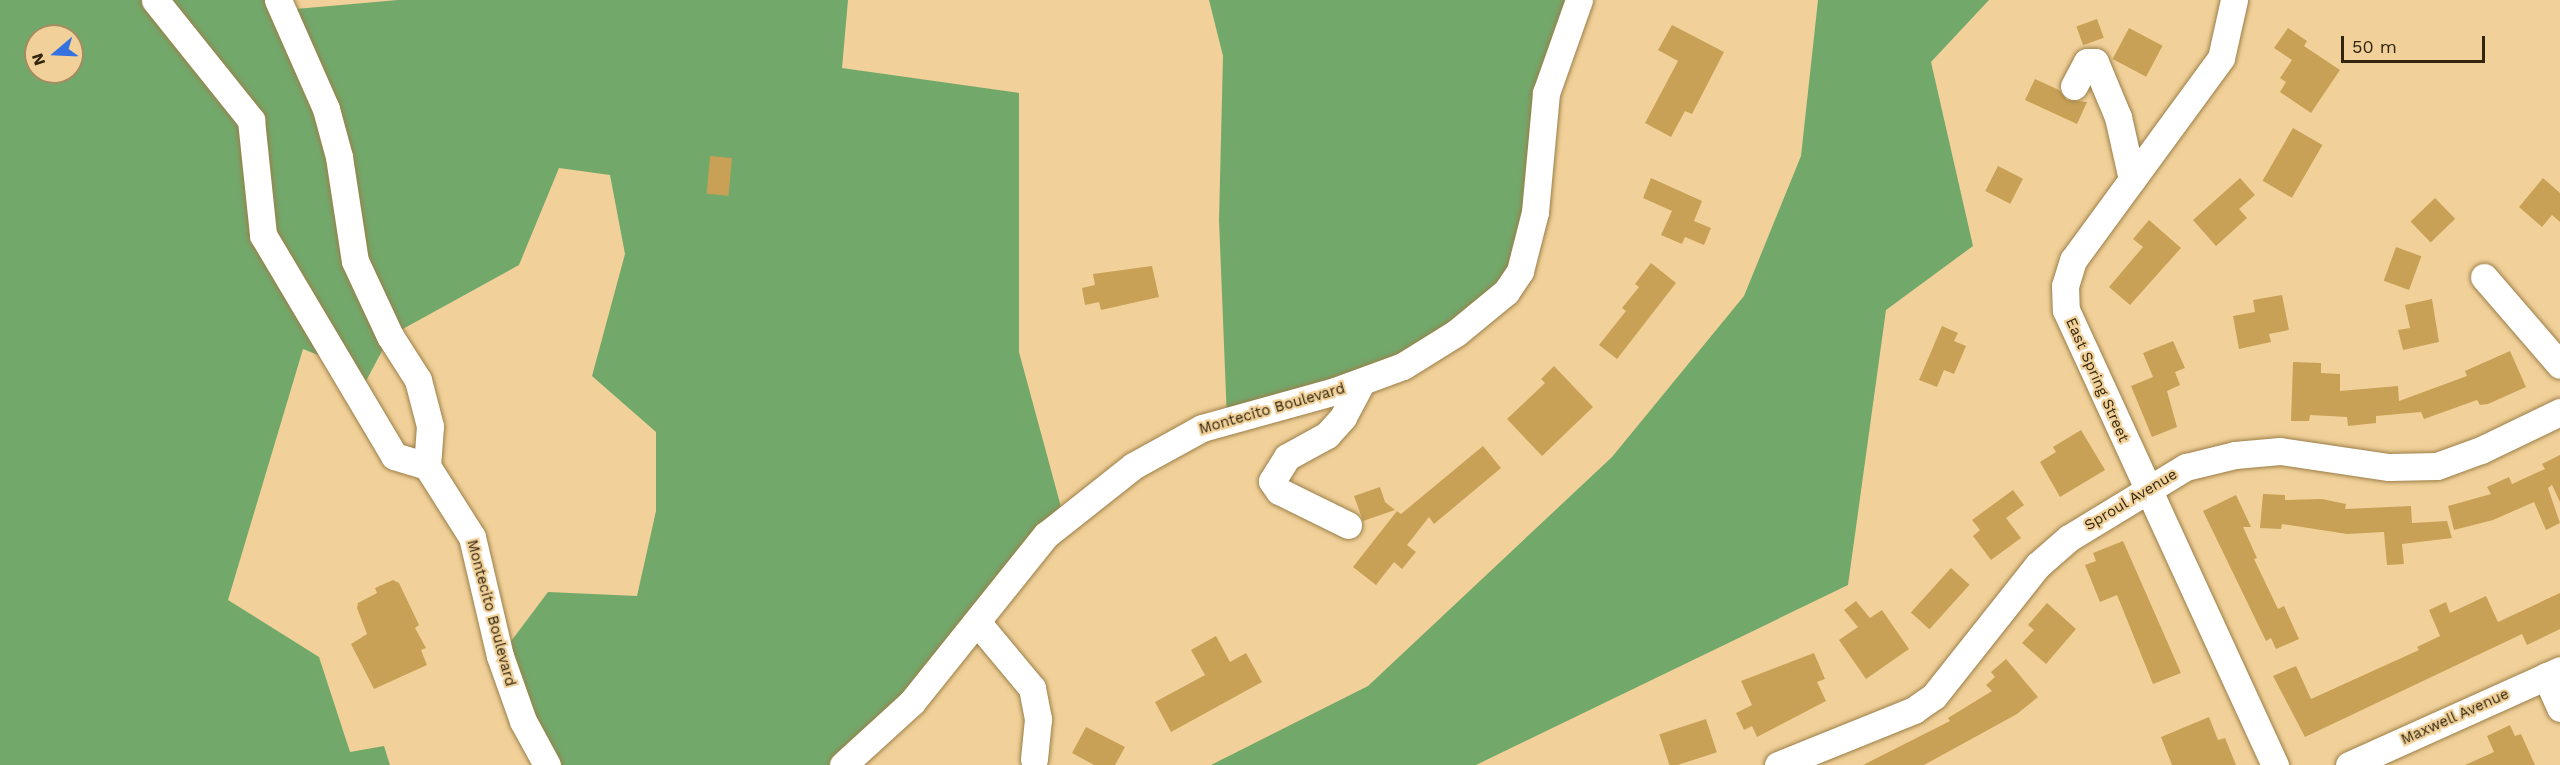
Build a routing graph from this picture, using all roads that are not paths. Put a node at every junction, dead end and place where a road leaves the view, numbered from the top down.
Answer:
1 (155, 0) edge
2 (278, 0) edge
3 (1579, 0) edge
4 (2232, 6) edge
5 (2074, 86) dead end
6 (2132, 179) junction
7 (2484, 277) dead end
8 (2560, 365) edge
9 (1362, 382) junction
10 (2560, 412) edge
11 (427, 466) junction
12 (2146, 491) junction
13 (1348, 525) dead end
14 (977, 622) junction
15 (2553, 673) edge
16 (2560, 708) edge
17 (892, 724) junction
18 (1034, 759) dead end
19 (547, 765) edge
20 (843, 765) edge
21 (871, 765) edge
22 (1778, 765) edge
23 (2274, 765) edge
24 (2349, 765) edge

1 - 11 street
2 - 11 street
3 - 9 street, Montecito Boulevard
4 - 6 street, East Spring Street
5 - 6 street
6 - 12 street, East Spring Street
7 - 8 street
9 - 13 street
9 - 14 street, Montecito Boulevard
10 - 12 street, Sproul Avenue
11 - 19 street, Montecito Boulevard
12 - 22 street, Sproul Avenue
12 - 23 street, East Spring Street
14 - 17 street, Montecito Boulevard
14 - 18 street
15 - 16 street
15 - 24 street, Maxwell Avenue
17 - 20 street, Montecito Boulevard
17 - 21 street

